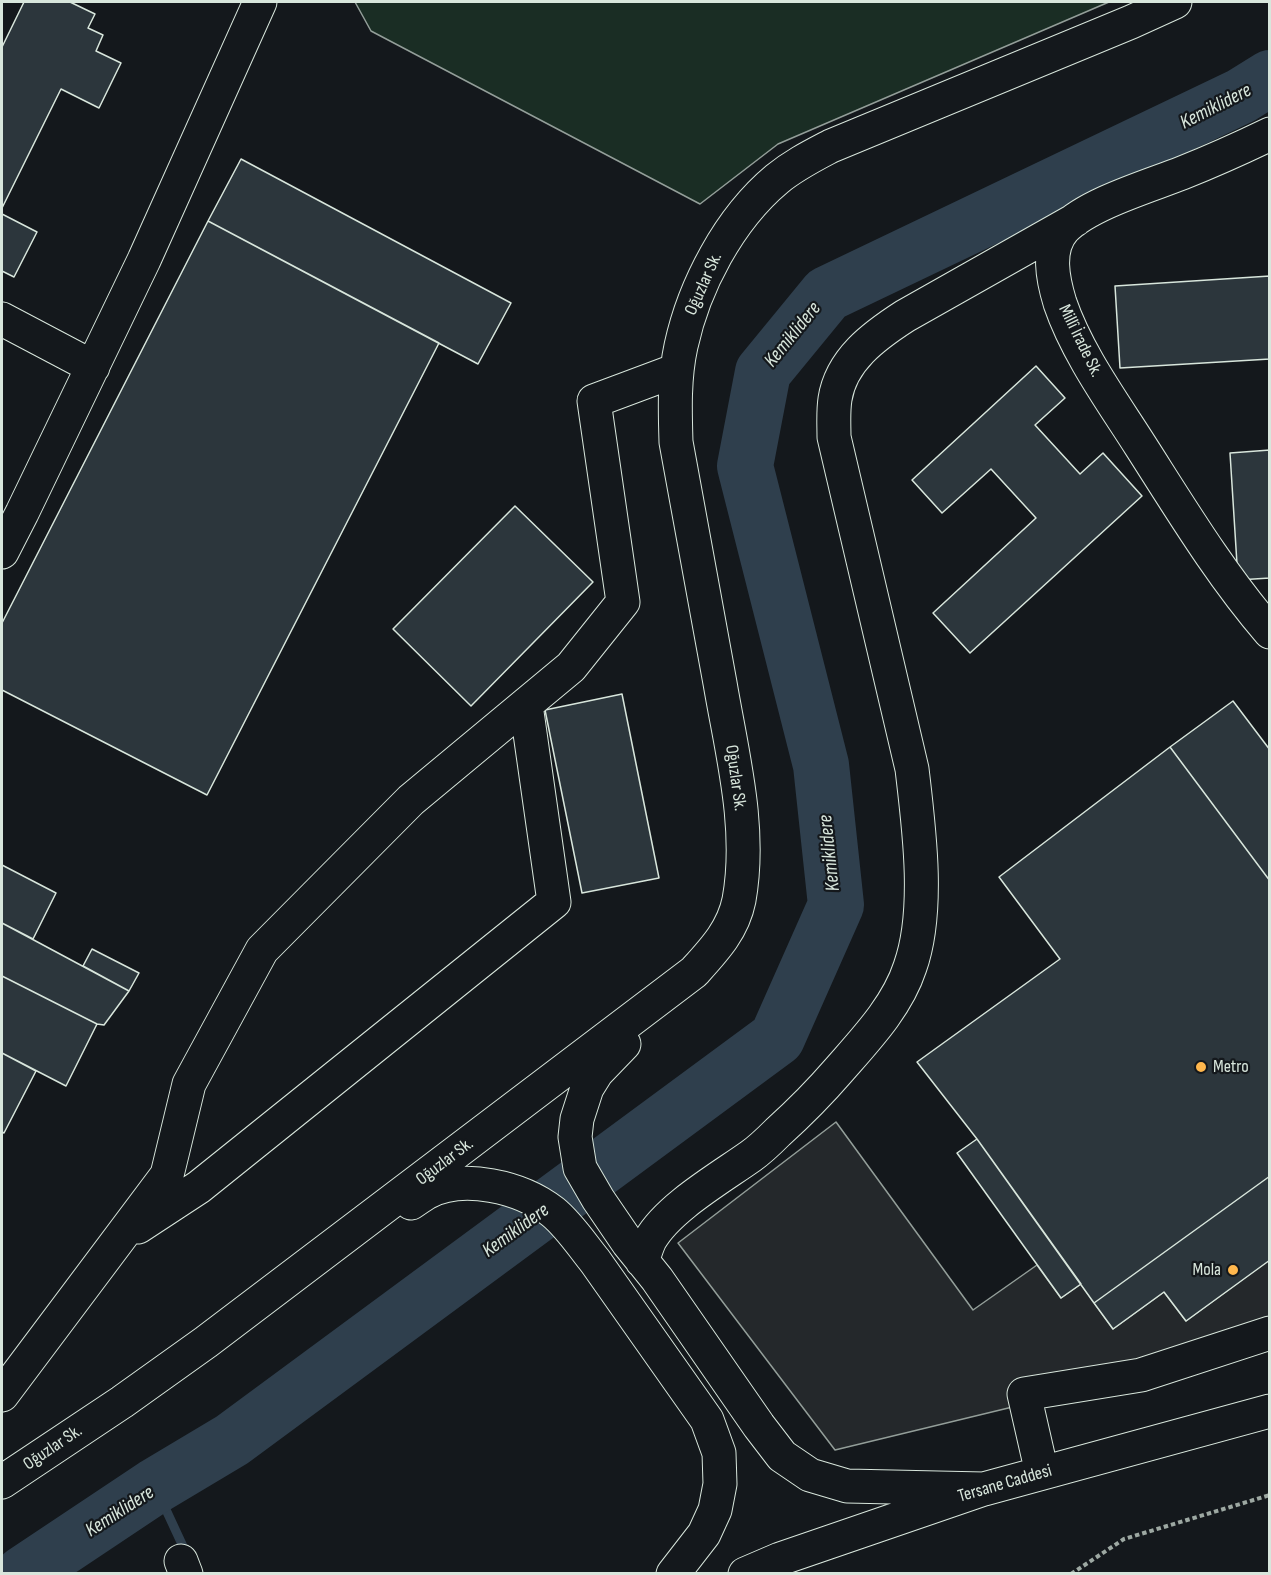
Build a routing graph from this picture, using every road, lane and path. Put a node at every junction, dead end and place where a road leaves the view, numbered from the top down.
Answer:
1 (260, 2) edge
2 (1175, 2) edge
3 (1269, 134) edge
4 (1075, 220) junction
5 (2, 319) edge
6 (93, 367) junction
7 (677, 370) junction
8 (2, 552) edge
9 (1269, 632) edge
10 (526, 705) junction
11 (694, 972) junction
12 (120, 1238) junction
13 (635, 1252) junction
14 (271, 1294) junction
15 (1269, 1333) edge
16 (2, 1395) edge
17 (1269, 1411) edge
18 (1042, 1473) junction
19 (2, 1482) edge
20 (984, 1489) junction
21 (1269, 1495) edge
22 (673, 1574) edge
23 (745, 1574) edge
24 (1071, 1574) edge

1 - 6 street
2 - 7 street, Oğuzlar Sk.
3 - 4 street, Millî İrade Sk.
4 - 9 street, Millî İrade Sk.
4 - 13 street
5 - 6 street
6 - 8 street
7 - 10 street
7 - 11 street, Oğuzlar Sk.
10 - 12 street
10 - 12 street
11 - 13 street
11 - 14 street, Oğuzlar Sk.
12 - 16 street
13 - 20 street
14 - 19 street, Oğuzlar Sk.
14 - 22 street
15 - 18 street
17 - 18 street, Tersane Caddesi
18 - 20 street, Tersane Caddesi
20 - 23 street, Tersane Caddesi
21 - 24 path

